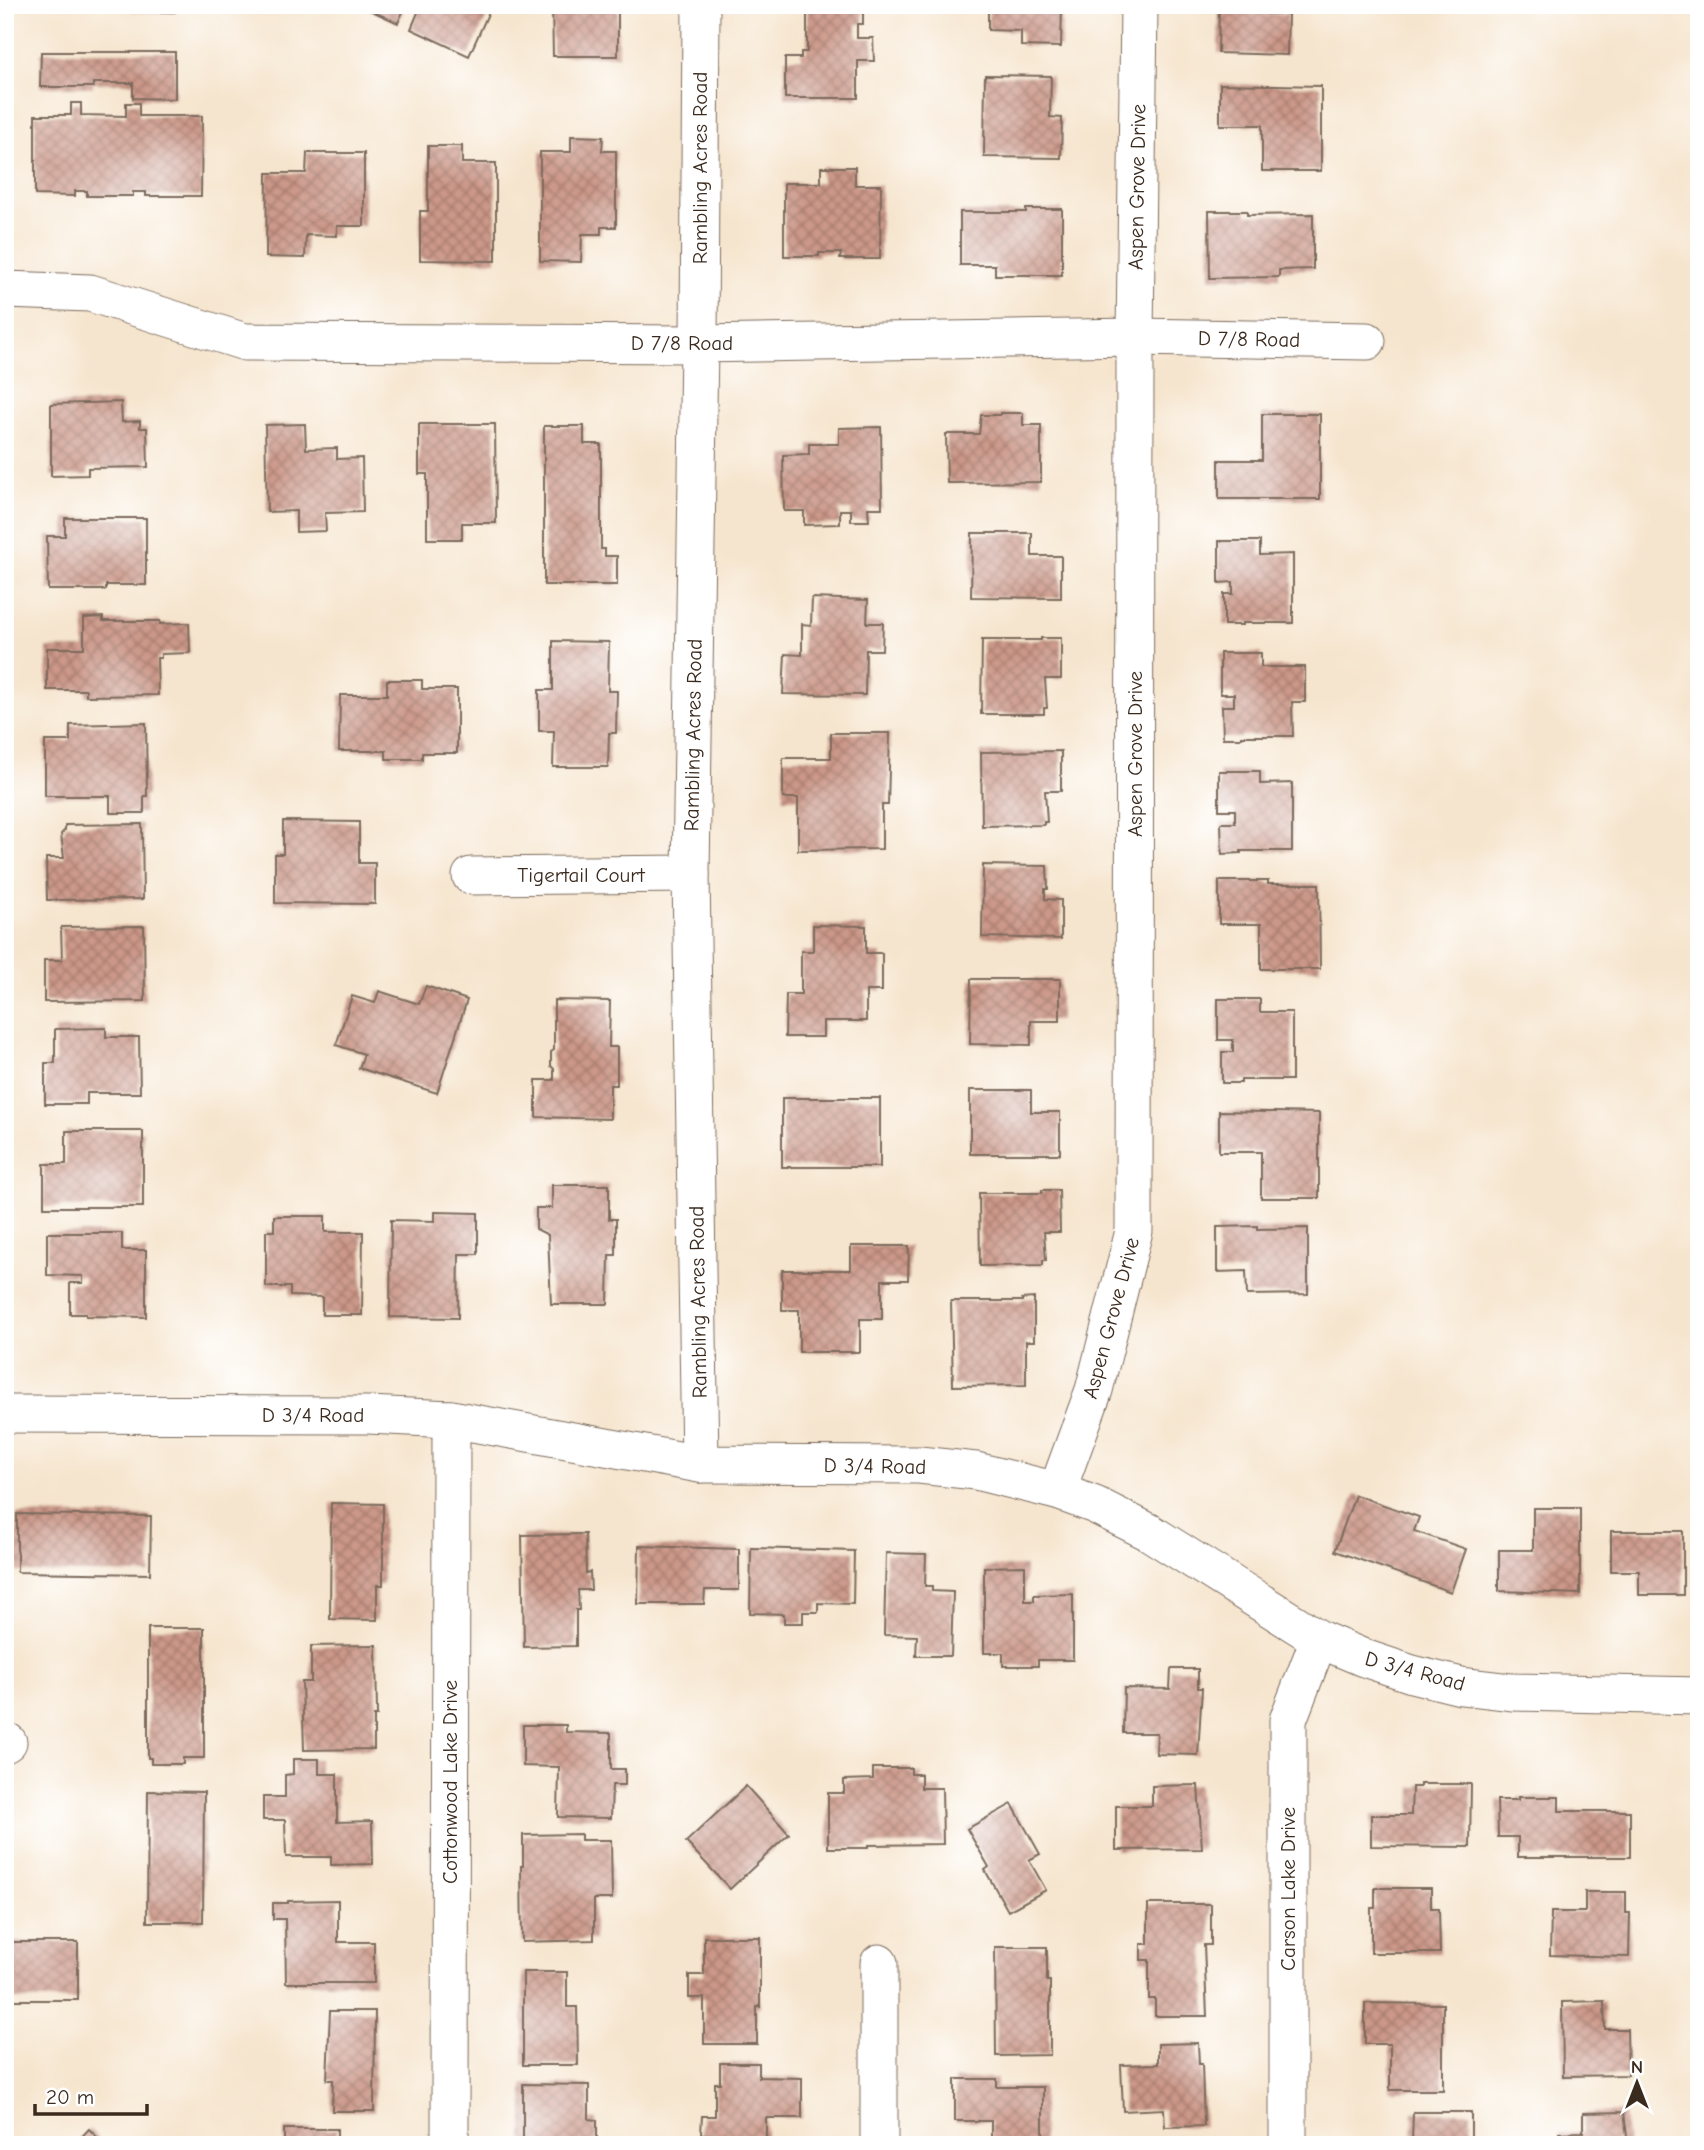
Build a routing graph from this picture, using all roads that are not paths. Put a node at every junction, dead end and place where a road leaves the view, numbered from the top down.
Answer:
1 (701, 5) edge
2 (1139, 5) edge
3 (5, 289) edge
4 (1135, 337) junction
5 (1367, 341) dead end
6 (699, 344) junction
7 (691, 874) junction
8 (471, 876) dead end
9 (5, 1414) edge
10 (451, 1419) junction
11 (700, 1464) junction
12 (1057, 1491) junction
13 (1319, 1639) junction
14 (1699, 1696) edge
15 (879, 1963) dead end
16 (450, 2145) edge
17 (878, 2145) edge
18 (1288, 2145) edge

1 - 6 street, Rambling Acres Road
2 - 4 street, Aspen Grove Drive
3 - 6 street, D 7/8 Road
4 - 5 street, D 7/8 Road
4 - 6 street, D 7/8 Road
4 - 12 street, Aspen Grove Drive
6 - 7 street, Rambling Acres Road
7 - 8 street, Tigertail Court
7 - 11 street, Rambling Acres Road
9 - 10 street, D 3/4 Road
10 - 11 street, D 3/4 Road
10 - 16 street, Cottonwood Lake Drive
11 - 12 street, D 3/4 Road
12 - 13 street, D 3/4 Road
13 - 14 street, D 3/4 Road
13 - 18 street, Carson Lake Drive
15 - 17 street

